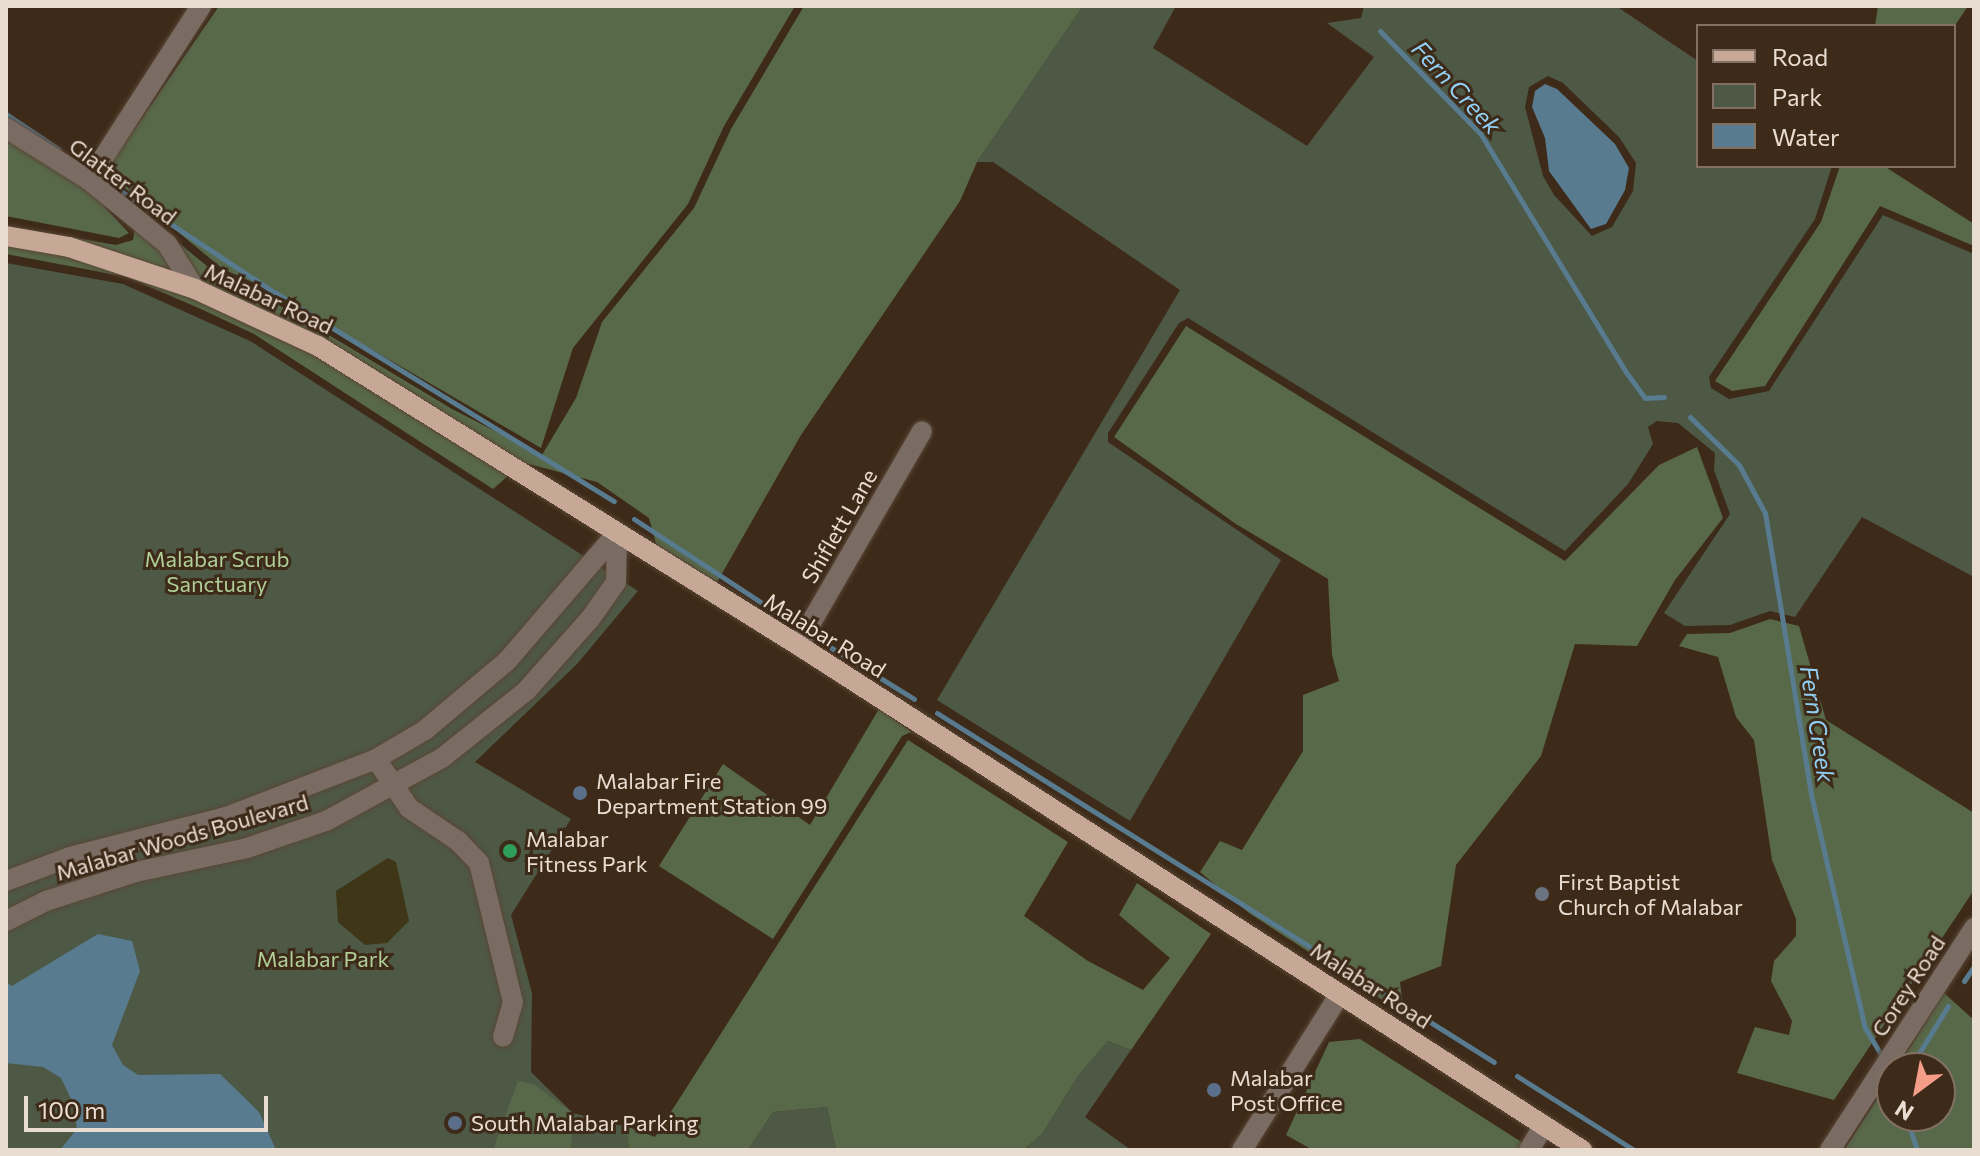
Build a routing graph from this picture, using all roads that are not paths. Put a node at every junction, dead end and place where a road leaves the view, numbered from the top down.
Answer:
1 (201, 6) edge
2 (6, 128) edge
3 (89, 180) junction
4 (6, 236) edge
5 (195, 289) junction
6 (922, 431) dead end
7 (617, 533) junction
8 (798, 645) junction
9 (376, 759) junction
10 (392, 785) junction
11 (193, 826) junction
12 (204, 859) junction
13 (6, 881) edge
14 (6, 921) edge
15 (1974, 928) edge
16 (1340, 994) junction
17 (503, 1037) dead end
18 (1544, 1125) junction
19 (1242, 1150) edge
20 (1529, 1150) edge
21 (1582, 1150) edge
22 (1830, 1150) edge

1 - 3 street
2 - 3 street, Glatter Road
3 - 5 street, Glatter Road
4 - 5 main road, Malabar Road
5 - 7 main road, Malabar Road
6 - 8 street, Shiflett Lane
7 - 8 main road, Malabar Road
7 - 9 street, Malabar Woods Boulevard
7 - 10 street, Malabar Woods Boulevard
8 - 16 main road, Malabar Road
9 - 10 street
9 - 11 street, Malabar Woods Boulevard
10 - 12 street, Malabar Woods Boulevard
10 - 17 street
11 - 12 street
11 - 13 street, Malabar Woods Boulevard
12 - 14 street, Malabar Woods Boulevard
15 - 22 street, Corey Road
16 - 18 main road, Malabar Road
16 - 19 street
18 - 20 street
18 - 21 main road, Malabar Road

